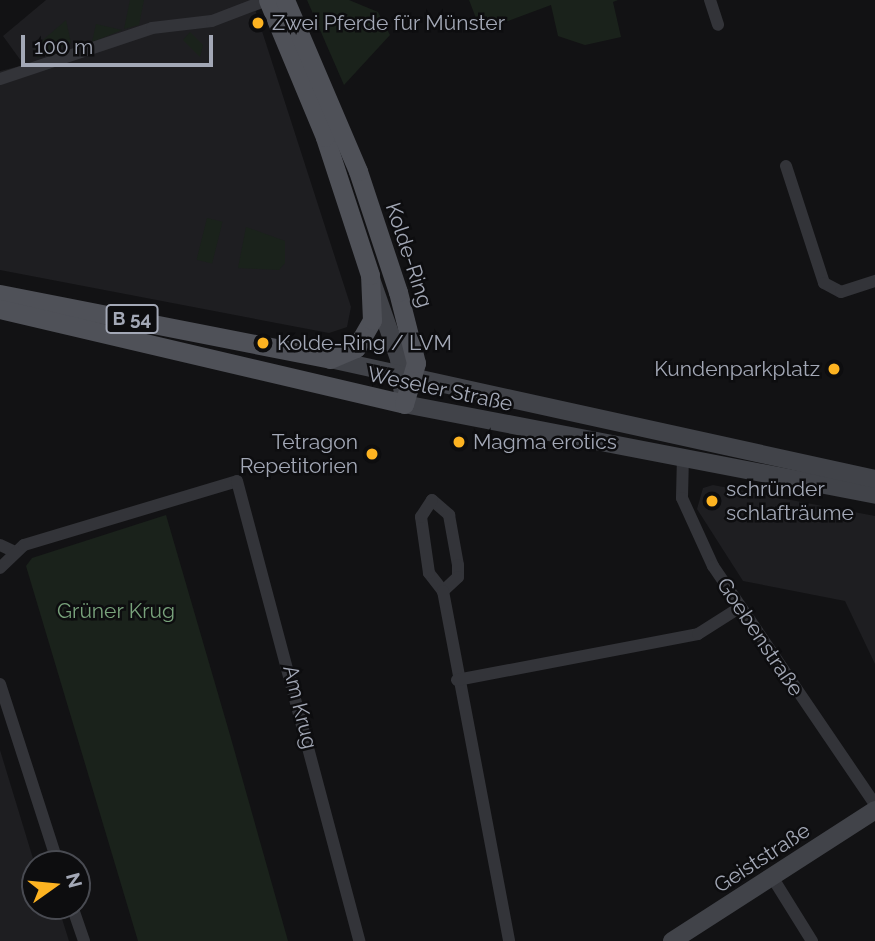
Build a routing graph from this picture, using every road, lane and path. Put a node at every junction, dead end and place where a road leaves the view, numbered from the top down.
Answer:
1 (268, 0) edge
2 (285, 0) edge
3 (710, 0) edge
4 (718, 25) dead end
5 (0, 79) edge
6 (786, 166) dead end
7 (370, 275) junction
8 (875, 281) edge
9 (0, 294) edge
10 (0, 309) edge
11 (330, 359) junction
12 (407, 377) junction
13 (404, 404) junction
14 (683, 456) junction
15 (875, 479) edge
16 (875, 495) edge
17 (0, 545) edge
18 (13, 551) junction
19 (0, 568) edge
20 (443, 591) junction
21 (739, 608) junction
22 (457, 680) junction
23 (0, 684) edge
24 (875, 804) edge
25 (875, 810) edge
26 (53, 850) edge
27 (774, 880) junction
28 (77, 920) edge
29 (84, 941) edge
30 (359, 941) edge
31 (509, 941) edge
32 (672, 941) edge
33 (812, 941) edge

1 - 5 street
1 - 7 main road, Kolde-Ring
2 - 12 main road, Kolde-Ring
3 - 4 street
6 - 8 street
7 - 11 main road, Kolde-Ring
7 - 12 main road, Kolde-Ring
9 - 11 main road, Weseler Straße / B 54
10 - 13 main road, Weseler Straße / B 54
11 - 12 main road, Weseler Straße / B 54
12 - 13 main road, Kolde-Ring
12 - 15 main road, Weseler Straße
13 - 14 main road, Weseler Straße
14 - 16 main road, Weseler Straße
14 - 21 street, Goebenstraße
17 - 18 street
18 - 19 street
18 - 30 street, Am Krug
20 - 20 street
20 - 22 street
21 - 22 street
21 - 24 street, Goebenstraße
22 - 31 street
23 - 26 street
25 - 27 main road, Geiststraße
27 - 32 main road, Geiststraße
27 - 33 street
28 - 29 street

